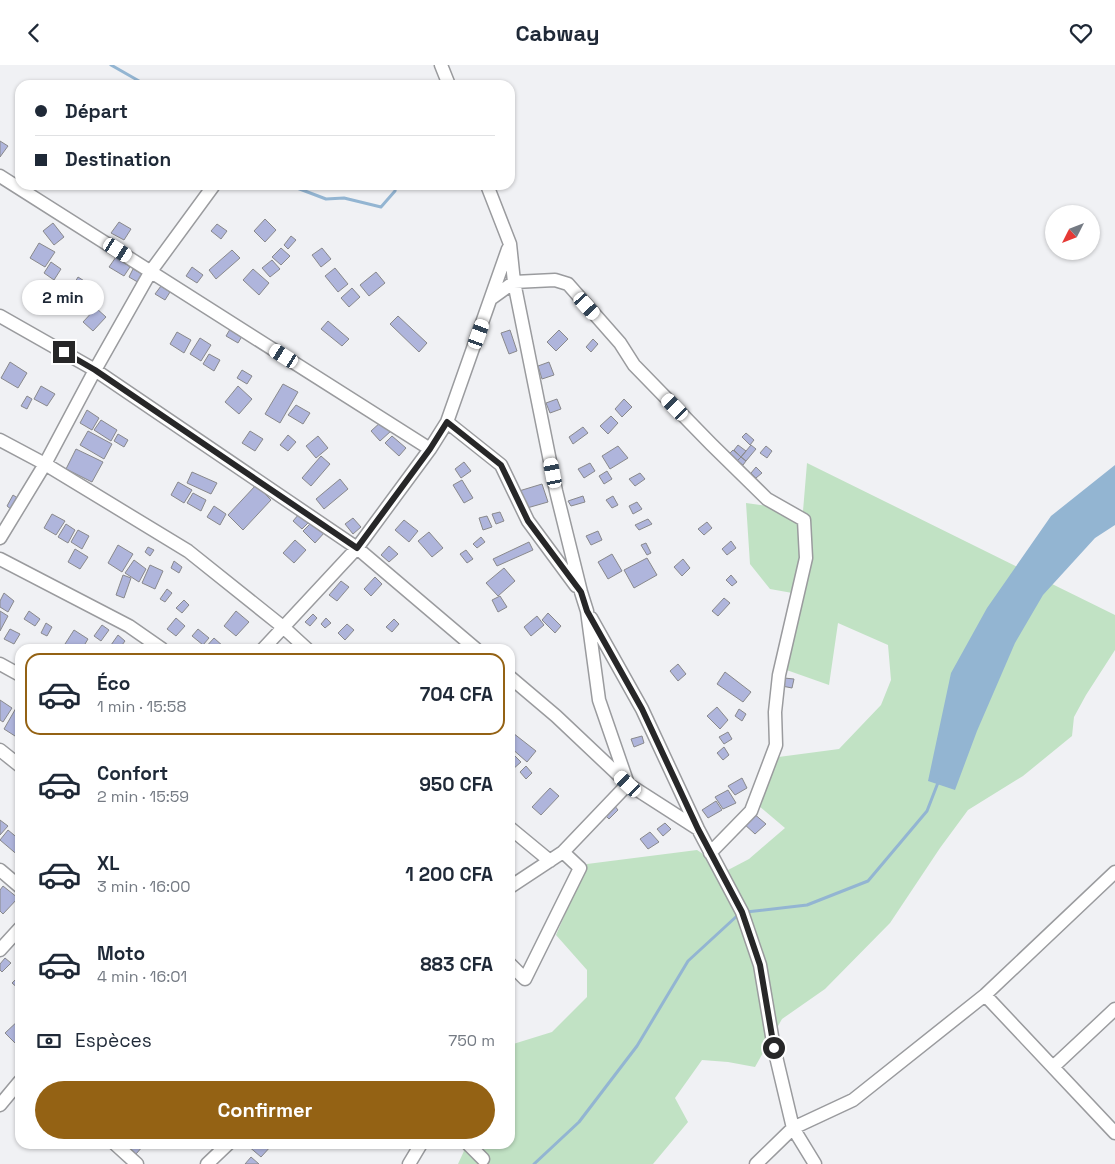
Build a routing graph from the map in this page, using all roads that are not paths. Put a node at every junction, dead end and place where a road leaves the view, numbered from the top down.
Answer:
1 (441, 65) edge
2 (447, 80) edge
3 (0, 175) edge
4 (15, 185) edge
5 (24, 190) edge
6 (210, 190) edge
7 (489, 190) edge
8 (510, 244) junction
9 (151, 271) junction
10 (514, 282) junction
11 (492, 298) junction
12 (0, 316) edge
13 (95, 370) junction
14 (447, 422) junction
15 (0, 440) edge
16 (430, 449) junction
17 (45, 464) junction
18 (0, 538) edge
19 (357, 548) junction
20 (0, 559) edge
21 (581, 592) junction
22 (587, 611) junction
23 (283, 627) junction
24 (155, 644) edge
25 (268, 644) edge
26 (302, 644) edge
27 (470, 644) edge
28 (0, 664) edge
29 (15, 672) edge
30 (515, 681) edge
31 (0, 750) edge
32 (15, 762) edge
33 (628, 784) junction
34 (698, 829) junction
35 (515, 832) edge
36 (563, 852) junction
37 (710, 853) junction
38 (550, 861) junction
39 (0, 870) edge
40 (1115, 872) edge
41 (15, 883) edge
42 (515, 884) edge
43 (15, 934) edge
44 (0, 950) edge
45 (515, 969) edge
46 (985, 995) junction
47 (1115, 1009) edge
48 (1053, 1067) junction
49 (15, 1087) edge
50 (0, 1105) edge
51 (793, 1128) junction
52 (1115, 1133) edge
53 (120, 1149) edge
54 (223, 1149) edge
55 (418, 1149) edge
56 (473, 1149) edge
57 (483, 1159) dead end
58 (137, 1164) edge
59 (207, 1164) edge
60 (409, 1164) edge
61 (756, 1164) edge
62 (815, 1164) edge

1 - 2 street
3 - 4 street
5 - 9 street
6 - 9 street
7 - 8 street
8 - 10 street
8 - 11 street
9 - 13 street
9 - 16 street
10 - 11 street
10 - 21 street
10 - 37 street
11 - 14 street
12 - 13 street
13 - 17 street
13 - 19 street
14 - 16 street
14 - 21 street
15 - 17 street
16 - 19 street
17 - 18 street
17 - 23 street
19 - 23 street
19 - 27 street
20 - 24 street
21 - 22 street
22 - 33 street
22 - 34 street
23 - 25 street
23 - 26 street
28 - 29 street
30 - 33 street
31 - 32 street
33 - 34 street
33 - 36 street
34 - 37 street
35 - 38 street
36 - 38 street
36 - 45 street
37 - 51 street
38 - 42 street
39 - 41 street
40 - 46 street
43 - 44 street
46 - 48 street
46 - 51 street
47 - 48 street
48 - 52 street
49 - 50 street
51 - 61 street
51 - 62 street
53 - 58 street
54 - 59 street
55 - 60 street
56 - 57 street

